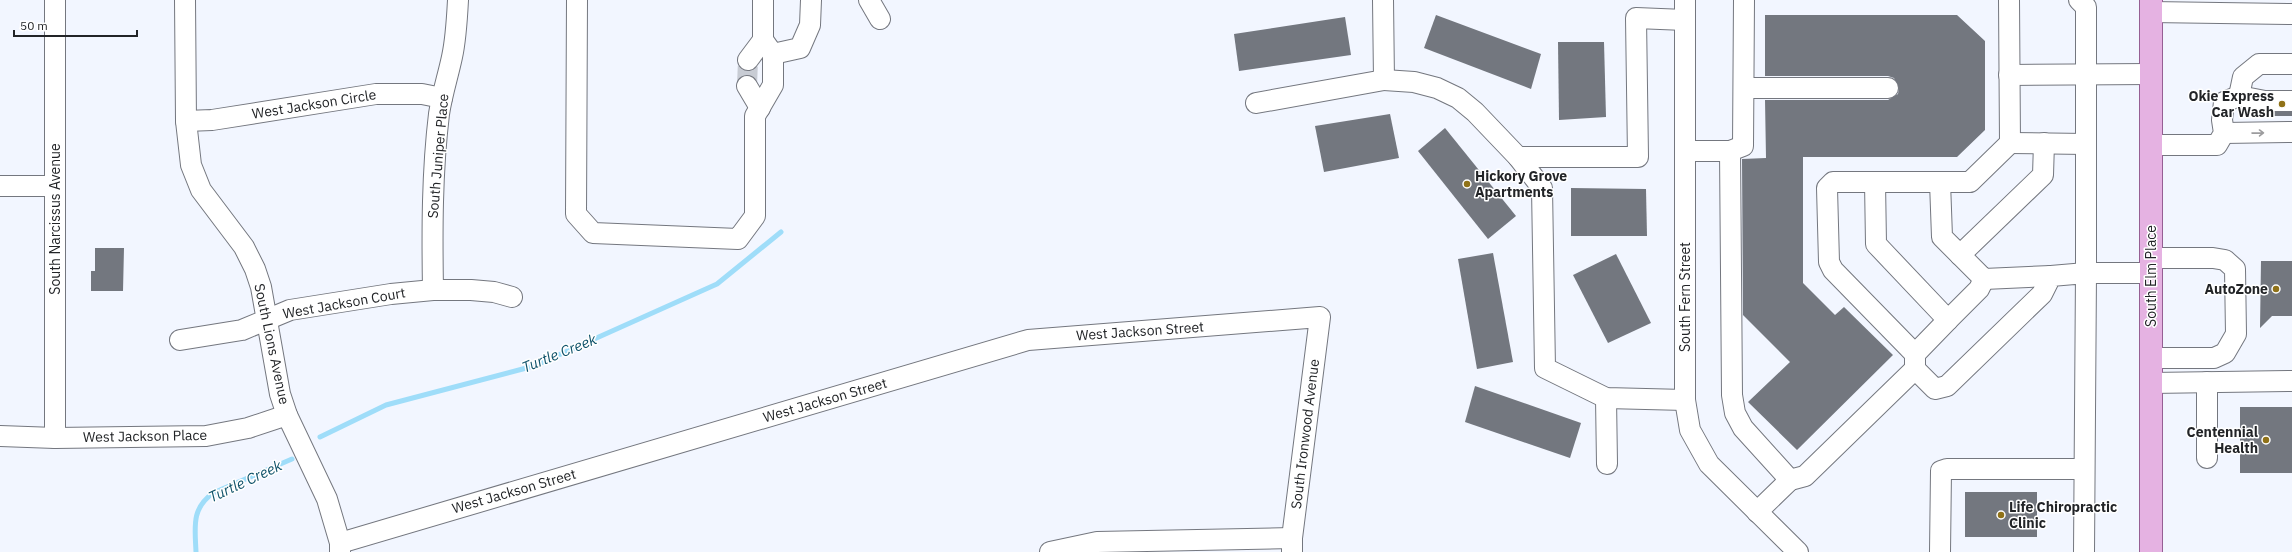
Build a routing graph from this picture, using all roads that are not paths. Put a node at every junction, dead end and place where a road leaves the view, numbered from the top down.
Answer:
1 (55, 0) edge
2 (185, 0) edge
3 (458, 0) edge
4 (577, 0) edge
5 (763, 0) edge
6 (811, 0) edge
7 (869, 0) edge
8 (1384, 0) edge
9 (1685, 0) edge
10 (1744, 0) edge
11 (2009, 0) edge
12 (2080, 0) edge
13 (2151, 6) edge
14 (2292, 14) edge
15 (880, 19) dead end
16 (1685, 20) junction
17 (768, 47) junction
18 (748, 60) dead end
19 (2292, 64) edge
20 (2086, 74) junction
21 (2151, 74) junction
22 (2009, 75) junction
23 (1384, 80) junction
24 (747, 86) tunnel mouth
25 (1744, 88) junction
26 (1888, 88) dead end
27 (2239, 96) junction
28 (442, 98) junction
29 (2292, 100) edge
30 (1256, 103) dead end
31 (760, 108) junction
32 (186, 121) junction
33 (2292, 132) edge
34 (2221, 139) junction
35 (2010, 143) junction
36 (2044, 143) junction
37 (2086, 144) junction
38 (2151, 145) junction
39 (1685, 151) junction
40 (1730, 151) junction
41 (1518, 157) junction
42 (1875, 182) junction
43 (1940, 182) junction
44 (0, 186) edge
45 (54, 186) junction
46 (1960, 255) junction
47 (2151, 266) junction
48 (2086, 273) junction
49 (2051, 276) junction
50 (1984, 279) junction
51 (433, 290) junction
52 (512, 297) dead end
53 (1320, 317) joint
54 (266, 318) junction
55 (1948, 320) junction
56 (180, 340) dead end
57 (2151, 358) junction
58 (1915, 361) junction
59 (2292, 381) edge
60 (2207, 382) junction
61 (2151, 383) junction
62 (1606, 398) junction
63 (1685, 400) junction
64 (287, 414) junction
65 (0, 436) edge
66 (55, 438) junction
67 (2207, 458) dead end
68 (1608, 464) dead end
69 (2083, 469) junction
70 (1790, 480) junction
71 (1757, 512) junction
72 (1292, 545) edge
73 (340, 547) edge
74 (1792, 550) edge
75 (1050, 552) edge
76 (1940, 552) edge
77 (2084, 552) edge
78 (2151, 552) edge

1 - 45 street, South Narcissus Avenue
2 - 32 street, South Lions Avenue
3 - 28 street, South Juniper Place
4 - 31 street
5 - 17 street
6 - 17 street
7 - 15 street
8 - 23 street
9 - 16 street, South Fern Street
10 - 25 street
11 - 22 street
12 - 20 street
13 - 14 street
13 - 21 main road, South Elm Place
16 - 39 street, South Fern Street
16 - 41 street
17 - 18 street
17 - 31 street
19 - 27 street
20 - 21 street
20 - 22 street
20 - 37 street
21 - 38 main road, South Elm Place
22 - 35 street
23 - 30 street
23 - 41 street
24 - 31 street
25 - 26 street
25 - 40 street
27 - 29 street
27 - 34 street
28 - 32 street, West Jackson Circle
28 - 51 street, South Juniper Place
32 - 54 street, South Lions Avenue
34 -> 33 street
34 - 38 street
35 - 36 street
35 - 43 street
36 - 37 street
36 - 46 street
37 - 48 street
38 - 47 main road, South Elm Place
39 - 40 street
39 - 63 street, South Fern Street
40 - 70 street
41 - 62 street
42 - 43 street
42 - 55 street
42 - 58 street
43 - 46 street
44 - 45 street
45 - 66 street, South Narcissus Avenue
46 - 50 street
47 - 48 street
47 - 57 main road, South Elm Place
47 - 57 street
48 - 49 street
48 - 69 street
49 - 50 street
49 - 58 street
50 - 55 street
51 - 52 street, West Jackson Court
51 - 54 street, West Jackson Court
53 - 72 street, South Ironwood Avenue
53 - 73 street, West Jackson Street
54 - 56 street, West Jackson Court
54 - 64 street, South Lions Avenue
55 - 58 street
57 - 61 main road, South Elm Place
58 - 70 street
59 - 60 street
60 - 61 street
60 - 67 street
61 - 78 main road, South Elm Place
62 - 63 street
62 - 68 street
63 - 71 street, South Fern Street
64 - 66 street, West Jackson Place
64 - 73 street, South Lions Avenue
65 - 66 street, West Jackson Place
69 - 76 street
69 - 77 street
70 - 71 street
71 - 74 street, South Fern Street
72 - 75 street

